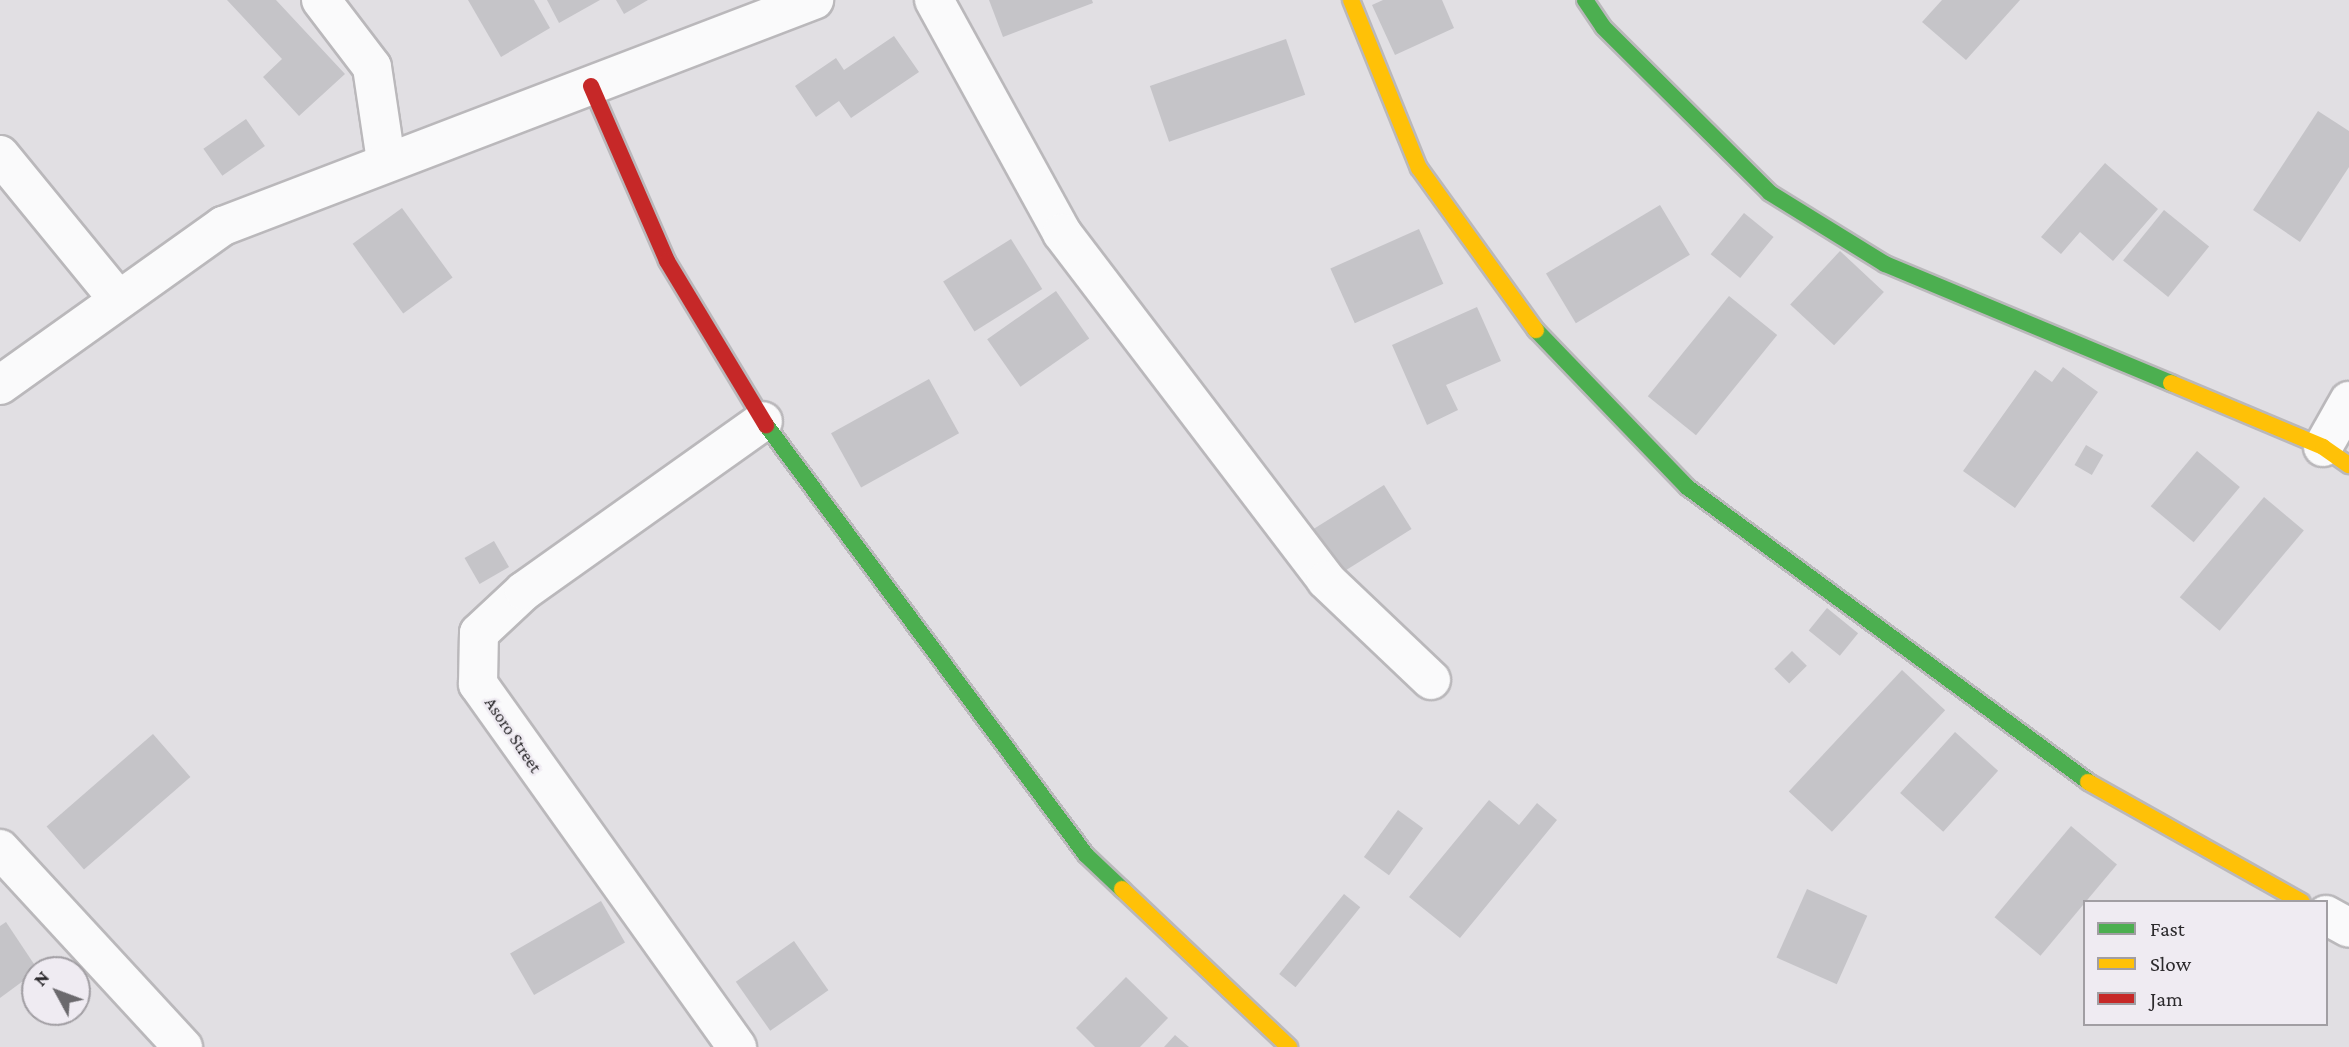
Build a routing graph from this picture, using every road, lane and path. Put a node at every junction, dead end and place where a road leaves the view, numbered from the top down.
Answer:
1 (321, 0) edge
2 (814, 0) edge
3 (934, 0) edge
4 (1351, 0) edge
5 (1585, 0) edge
6 (591, 86) junction
7 (0, 155) edge
8 (386, 161) junction
9 (117, 298) junction
10 (0, 385) edge
11 (2349, 401) edge
12 (764, 421) junction
13 (2336, 456) edge
14 (1431, 680) dead end
15 (0, 849) edge
16 (2298, 900) edge
17 (2328, 916) edge
18 (2349, 928) edge
19 (183, 1047) edge
20 (737, 1047) edge
21 (1289, 1047) edge

1 - 8 street
2 - 6 street
3 - 14 street
4 - 16 street
5 - 13 street
6 - 8 street
6 - 12 street
7 - 9 street
8 - 9 street
9 - 10 street
11 - 13 street
12 - 20 street, Asoro Street
12 - 21 street
15 - 19 street
17 - 18 street

